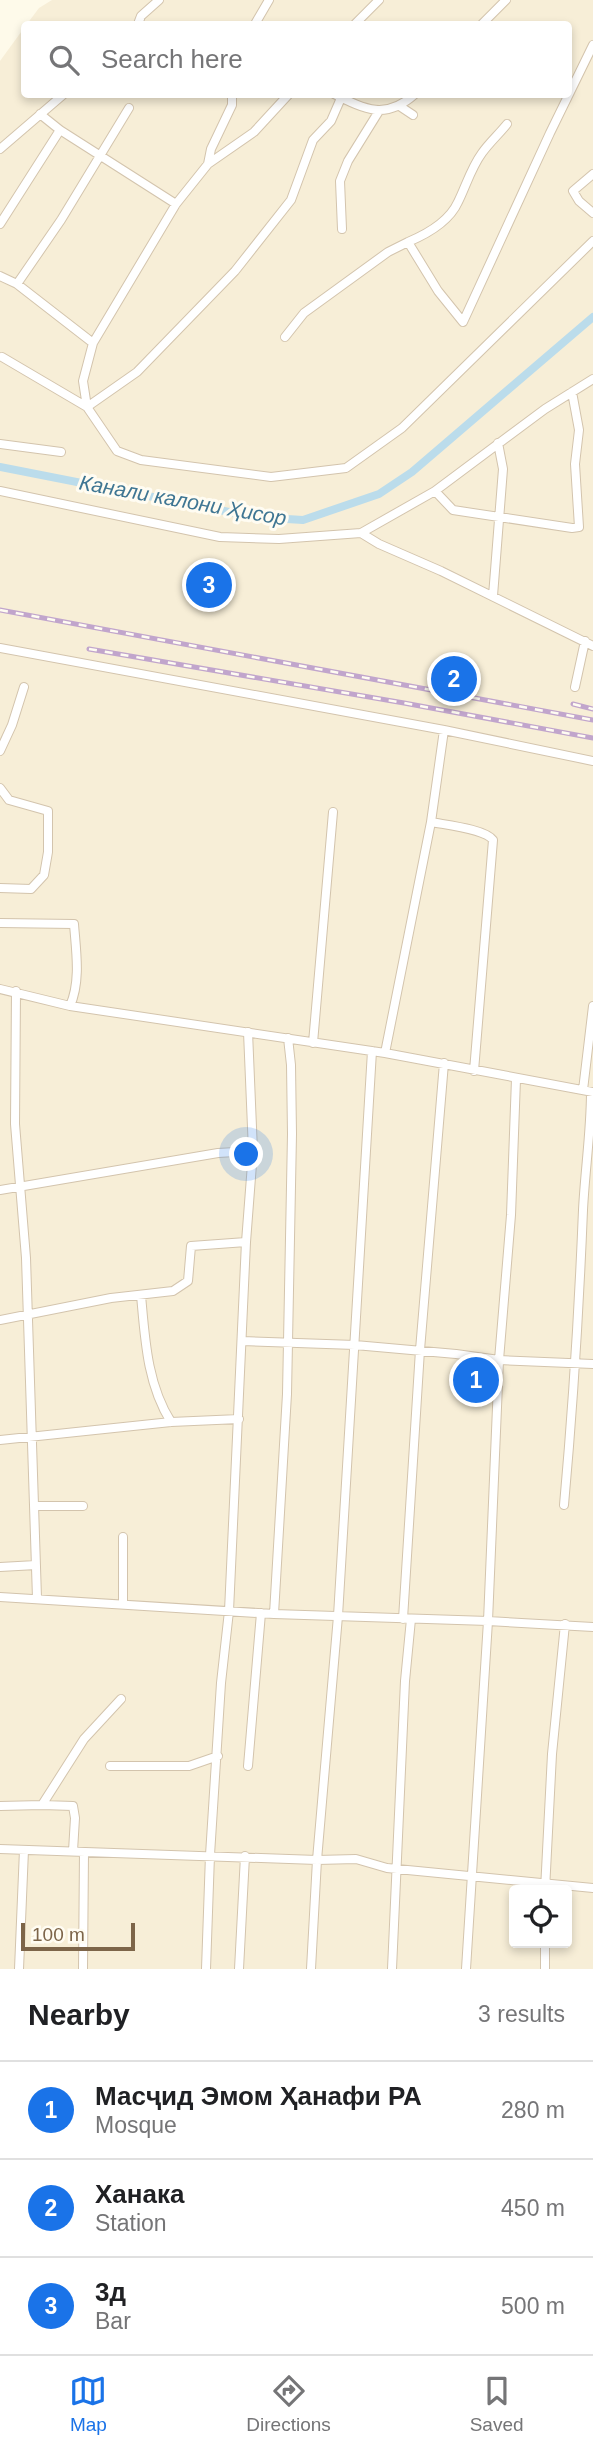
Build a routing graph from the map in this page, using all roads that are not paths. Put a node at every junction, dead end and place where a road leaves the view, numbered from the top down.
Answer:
1 (159, 0) edge
2 (270, 0) edge
3 (379, 0) edge
4 (506, 0) edge
5 (139, 21) edge
6 (257, 21) edge
7 (358, 21) edge
8 (485, 21) edge
9 (593, 45) edge
10 (572, 87) edge
11 (59, 98) edge
12 (232, 98) edge
13 (285, 98) edge
14 (337, 98) edge
15 (343, 98) edge
16 (411, 98) edge
17 (567, 98) edge
18 (401, 107) junction
19 (129, 108) dead end
20 (379, 111) junction
21 (40, 114) junction
22 (413, 115) dead end
23 (507, 124) dead end
24 (61, 130) junction
25 (0, 149) edge
26 (101, 155) junction
27 (208, 164) junction
28 (593, 174) edge
29 (176, 204) junction
30 (593, 214) edge
31 (0, 224) edge
32 (342, 229) dead end
33 (593, 241) edge
34 (408, 242) junction
35 (0, 276) edge
36 (17, 284) junction
37 (285, 338) dead end
38 (93, 343) junction
39 (2, 357) edge
40 (593, 379) edge
41 (572, 392) junction
42 (87, 407) junction
43 (498, 443) junction
44 (0, 444) edge
45 (61, 452) dead end
46 (0, 491) edge
47 (435, 491) junction
48 (498, 516) junction
49 (361, 533) junction
50 (494, 596) junction
51 (589, 643) edge
52 (0, 648) edge
53 (24, 687) dead end
54 (575, 687) dead end
55 (444, 730) junction
56 (0, 751) edge
57 (593, 761) edge
58 (0, 788) edge
59 (333, 812) dead end
60 (431, 822) junction
61 (0, 888) edge
62 (0, 923) edge
63 (0, 989) edge
64 (16, 991) junction
65 (70, 1006) junction
66 (593, 1006) edge
67 (248, 1032) junction
68 (288, 1038) junction
69 (313, 1042) junction
70 (372, 1051) junction
71 (385, 1053) junction
72 (444, 1063) junction
73 (474, 1071) junction
74 (516, 1079) junction
75 (589, 1091) edge
76 (253, 1151) junction
77 (20, 1186) junction
78 (0, 1190) edge
79 (247, 1242) junction
80 (141, 1295) junction
81 (27, 1314) junction
82 (0, 1320) edge
83 (242, 1341) junction
84 (288, 1343) junction
85 (355, 1345) junction
86 (421, 1350) junction
87 (499, 1360) junction
88 (577, 1363) junction
89 (593, 1364) edge
90 (239, 1419) junction
91 (170, 1422) junction
92 (33, 1438) junction
93 (0, 1440) edge
94 (564, 1505) dead end
95 (34, 1506) junction
96 (83, 1506) dead end
97 (123, 1537) dead end
98 (36, 1565) junction
99 (0, 1567) edge
100 (0, 1597) edge
101 (37, 1598) junction
102 (123, 1604) junction
103 (229, 1611) junction
104 (261, 1613) junction
105 (274, 1614) junction
106 (338, 1616) junction
107 (407, 1619) junction
108 (488, 1621) junction
109 (565, 1624) junction
110 (593, 1627) edge
111 (121, 1699) dead end
112 (218, 1756) junction
113 (110, 1766) dead end
114 (248, 1766) dead end
115 (0, 1805) edge
116 (42, 1805) junction
117 (0, 1849) edge
118 (24, 1850) junction
119 (73, 1851) junction
120 (84, 1852) junction
121 (210, 1856) junction
122 (245, 1856) junction
123 (317, 1860) junction
124 (398, 1869) junction
125 (471, 1875) junction
126 (533, 1885) edge
127 (545, 1885) edge
128 (572, 1888) edge
129 (593, 1888) edge
130 (545, 1948) edge
131 (19, 1969) edge
132 (83, 1969) edge
133 (206, 1969) edge
134 (239, 1969) edge
135 (311, 1969) edge
136 (392, 1969) edge
137 (466, 1969) edge
138 (545, 1969) edge

1 - 5 street
2 - 6 street
3 - 7 street
4 - 8 street
9 - 10 street
11 - 21 street
12 - 27 street
13 - 27 street
14 - 42 street
15 - 20 street
16 - 18 street
17 - 34 street
18 - 20 street
18 - 22 street
19 - 26 street
20 - 32 street
21 - 24 street
21 - 25 street
23 - 34 street
24 - 26 street
24 - 31 street
26 - 29 street
26 - 36 street
27 - 29 street
28 - 30 street
29 - 38 street
33 - 42 street
34 - 37 street
35 - 36 street
36 - 38 street
38 - 42 street
39 - 42 street
40 - 41 street
41 - 43 street
41 - 48 street
43 - 47 street
43 - 48 street
44 - 45 street
46 - 49 street
47 - 48 street
47 - 49 street
48 - 50 street
49 - 50 street
50 - 51 street
51 - 54 street
52 - 55 street
53 - 56 street
55 - 57 street
55 - 60 street
58 - 61 street
59 - 69 street
60 - 71 street
60 - 73 street
62 - 65 street
63 - 64 street
64 - 65 street
64 - 77 street
65 - 67 street
66 - 75 street
67 - 68 street
67 - 76 street
68 - 69 street
68 - 84 street
69 - 70 street
70 - 71 street
70 - 85 street
71 - 72 street
72 - 73 street
72 - 86 street
73 - 74 street
74 - 75 street
74 - 87 street
75 - 88 street
76 - 77 street
76 - 79 street
77 - 78 street
77 - 81 street
79 - 80 street
79 - 83 street
80 - 81 street
80 - 91 street
81 - 82 street
81 - 92 street
83 - 84 street
83 - 90 street
84 - 85 street
84 - 105 street
85 - 86 street
85 - 106 street
86 - 87 street
86 - 107 street
87 - 88 street
87 - 108 street
88 - 89 street
88 - 94 street
90 - 91 street
90 - 103 street
91 - 92 street
92 - 93 street
92 - 95 street
95 - 96 street
95 - 98 street
97 - 102 street
98 - 99 street
98 - 101 street
100 - 101 street
101 - 102 street
102 - 103 street
103 - 104 street
103 - 112 street
104 - 105 street
104 - 114 street
105 - 106 street
106 - 107 street
106 - 123 street
107 - 108 street
107 - 124 street
108 - 109 street
108 - 125 street
109 - 110 street
109 - 127 street
111 - 116 street
112 - 113 street
112 - 121 street
115 - 116 street
116 - 119 street
117 - 118 street
118 - 119 street
118 - 131 street
119 - 120 street
120 - 121 street
120 - 132 street
121 - 122 street
121 - 133 street
122 - 123 street
122 - 134 street
123 - 124 street
123 - 135 street
124 - 125 street
124 - 136 street
125 - 126 street
125 - 137 street
128 - 129 street
130 - 138 street

